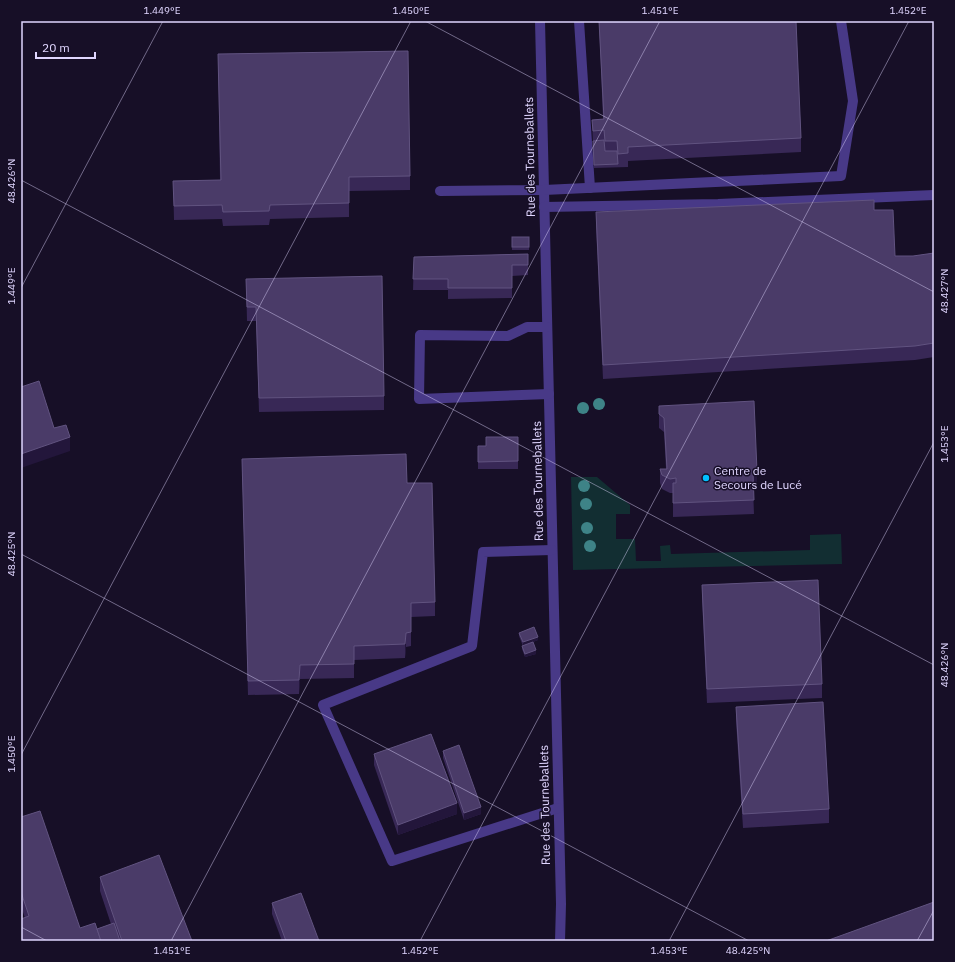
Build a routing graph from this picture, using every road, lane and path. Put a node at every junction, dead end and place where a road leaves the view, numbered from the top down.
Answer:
1 (540, 21) edge
2 (579, 21) edge
3 (841, 21) edge
4 (590, 188) junction
5 (544, 190) junction
6 (440, 191) dead end
7 (934, 195) edge
8 (544, 208) junction
9 (547, 328) junction
10 (549, 394) junction
11 (552, 550) junction
12 (558, 808) junction
13 (560, 941) edge

1 - 5 street, Rue des Tourneballets
2 - 4 street
3 - 4 street
4 - 5 street
5 - 6 street
5 - 8 street, Rue des Tourneballets
7 - 8 street
8 - 9 street, Rue des Tourneballets
9 - 10 street, Rue des Tourneballets
9 - 10 street
10 - 11 street, Rue des Tourneballets
11 - 12 street, Rue des Tourneballets
11 - 12 street
12 - 13 street, Rue des Tourneballets

